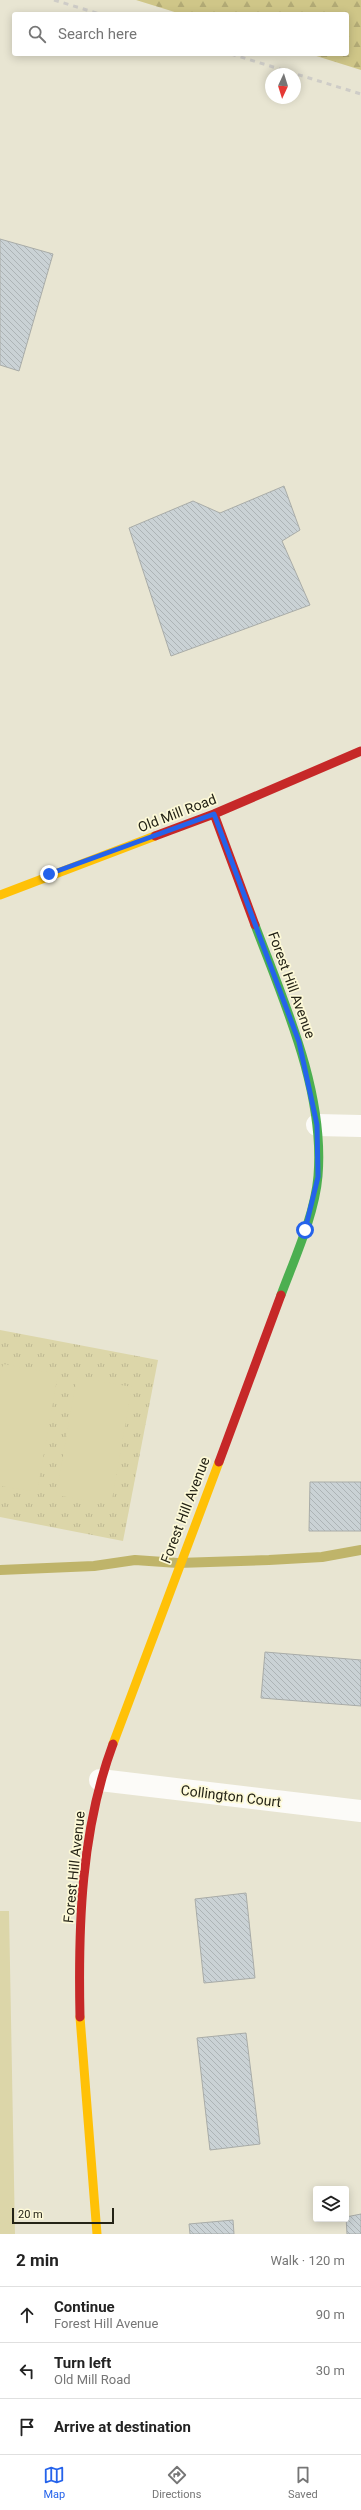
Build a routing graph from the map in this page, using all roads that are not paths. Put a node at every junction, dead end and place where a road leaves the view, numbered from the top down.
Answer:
1 (361, 751) edge
2 (214, 814) junction
3 (0, 895) edge
4 (317, 1125) junction
5 (361, 1126) edge
6 (100, 1780) junction
7 (361, 1811) edge
8 (96, 2234) edge

1 - 2 street, Old Mill Road
2 - 3 street, Old Mill Road
2 - 4 street, Forest Hill Avenue
4 - 5 street
4 - 6 street, Forest Hill Avenue
6 - 7 street, Collington Court
6 - 8 street, Forest Hill Avenue

